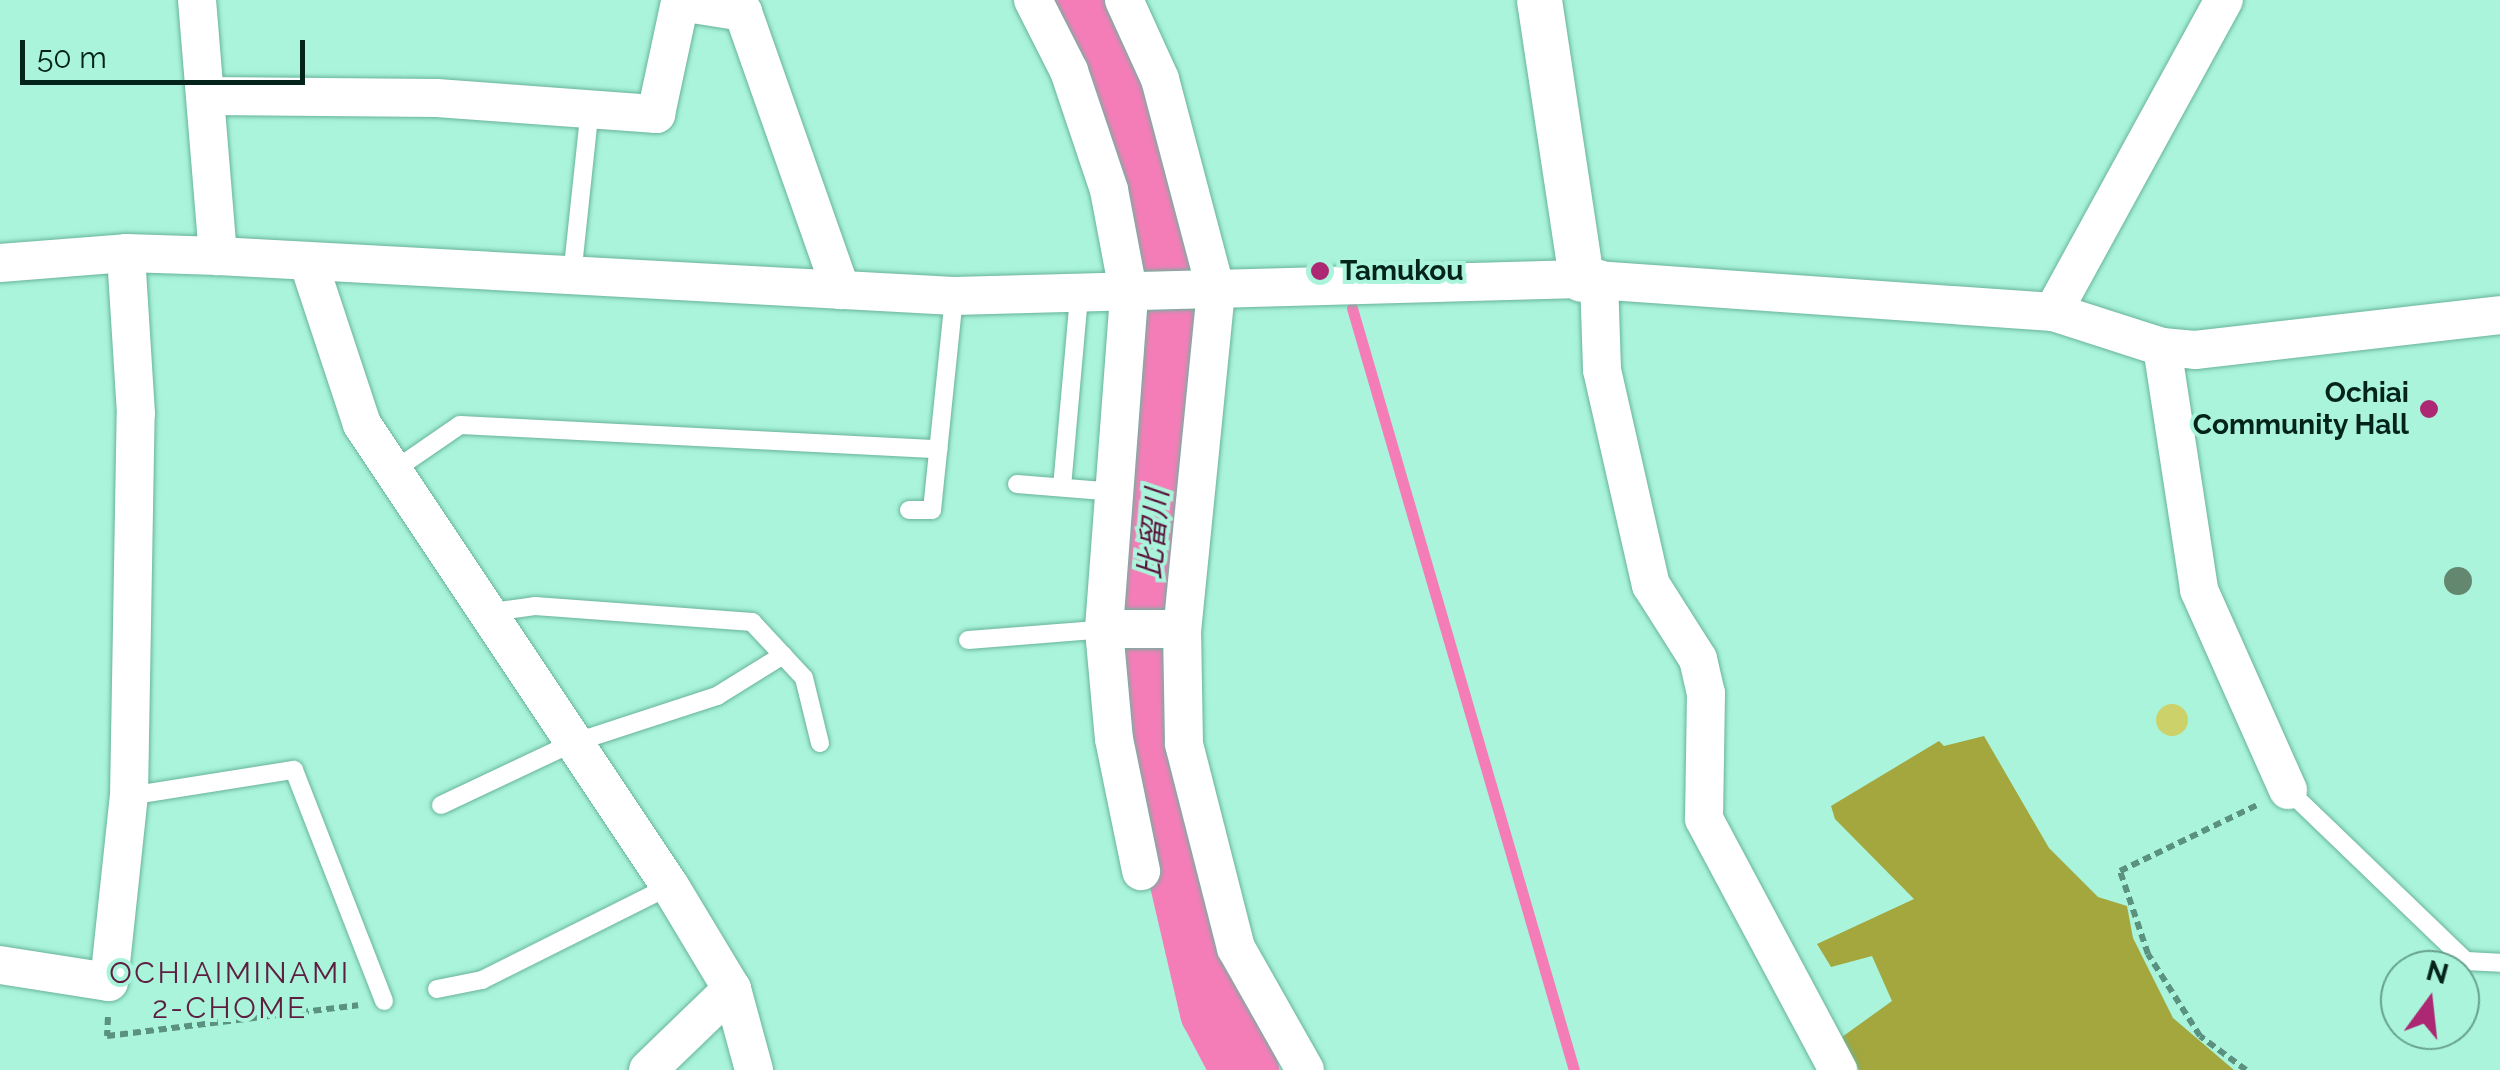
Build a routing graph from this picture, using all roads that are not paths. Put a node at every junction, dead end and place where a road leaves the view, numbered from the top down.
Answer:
1 (197, 0) edge
2 (1034, 0) edge
3 (1124, 0) edge
4 (1539, 0) edge
5 (2224, 0) edge
6 (209, 96) junction
7 (590, 108) junction
8 (126, 254) junction
9 (218, 256) junction
10 (0, 264) edge
11 (309, 264) junction
12 (572, 276) junction
13 (1590, 279) junction
14 (841, 290) junction
15 (1209, 292) junction
16 (1136, 295) junction
17 (954, 296) junction
18 (1078, 297) junction
19 (2053, 312) junction
20 (2500, 315) edge
21 (2162, 347) junction
22 (938, 449) junction
23 (394, 471) junction
24 (1017, 484) dead end
25 (1062, 487) junction
26 (1116, 492) junction
27 (909, 510) dead end
28 (485, 613) junction
29 (1109, 629) junction
30 (1176, 629) junction
31 (968, 640) dead end
32 (783, 655) junction
33 (820, 743) dead end
34 (570, 744) junction
35 (2288, 790) joint
36 (129, 796) junction
37 (440, 805) dead end
38 (1141, 871) dead end
39 (670, 886) junction
40 (2500, 964) edge
41 (0, 965) edge
42 (438, 990) dead end
43 (732, 990) junction
44 (384, 1001) road end
45 (648, 1070) edge
46 (754, 1070) edge
47 (1304, 1070) edge
48 (1838, 1070) edge

1 - 6 street
2 - 16 street
3 - 15 street
4 - 13 street
5 - 19 street
6 - 7 street
6 - 9 street
7 - 12 lane
7 - 14 street
8 - 9 street
8 - 10 street
8 - 36 street
9 - 11 street
11 - 12 street
11 - 23 street
12 - 14 street
13 - 15 street
13 - 19 street
13 - 48 street
14 - 17 street
15 - 16 street
15 - 30 street
16 - 18 street
16 - 26 street
17 - 18 street
17 - 22 lane
18 - 25 lane
19 - 21 street
20 - 21 street
21 - 35 street
22 - 23 lane
22 - 27 lane
23 - 28 street
24 - 25 lane
25 - 26 lane
26 - 29 street
28 - 32 lane
28 - 34 street
29 - 30 street
29 - 31 lane
29 - 38 street
30 - 47 street
32 - 33 lane
32 - 34 lane
34 - 37 lane
34 - 39 street
35 - 40 lane
36 - 41 street
36 - 44 lane
39 - 42 lane
39 - 43 street
43 - 45 street
43 - 46 street

